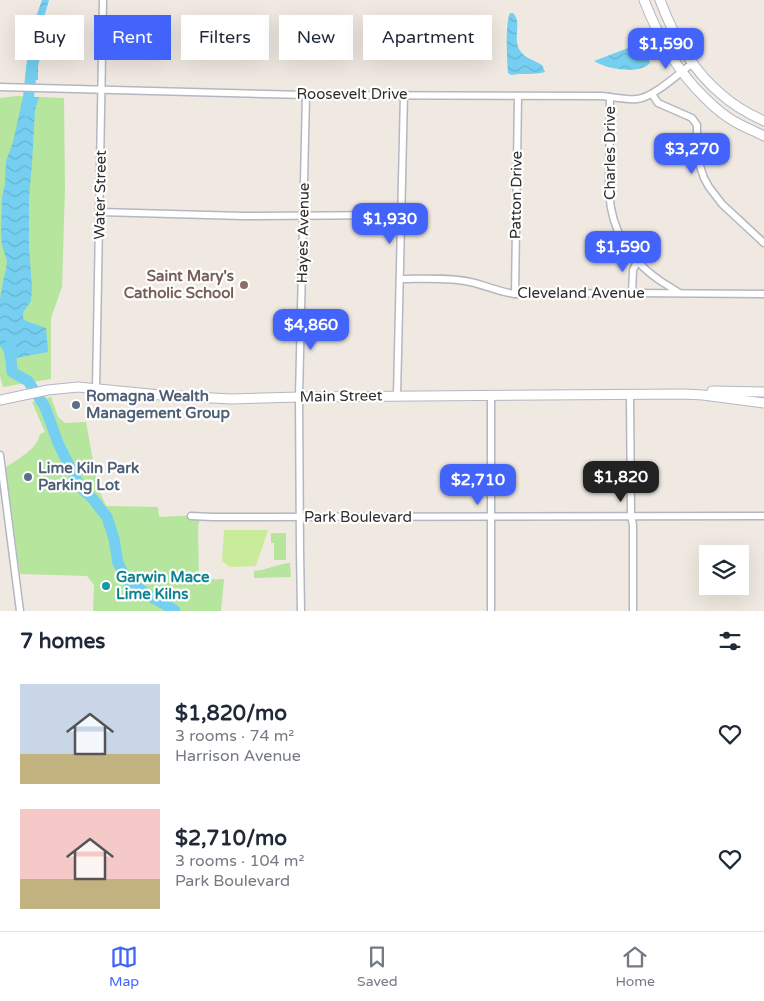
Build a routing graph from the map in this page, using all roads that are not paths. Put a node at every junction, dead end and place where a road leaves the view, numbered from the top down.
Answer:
1 (104, 0) edge
2 (644, 0) edge
3 (660, 0) edge
4 (693, 64) junction
5 (681, 72) junction
6 (0, 87) edge
7 (102, 90) junction
8 (404, 94) junction
9 (652, 94) junction
10 (306, 95) junction
11 (518, 96) junction
12 (610, 97) junction
13 (764, 121) edge
14 (764, 136) edge
15 (100, 212) junction
16 (304, 215) junction
17 (402, 215) junction
18 (764, 243) edge
19 (637, 262) junction
20 (400, 279) junction
21 (632, 292) junction
22 (681, 293) junction
23 (515, 294) junction
24 (764, 294) edge
25 (96, 389) junction
26 (764, 392) edge
27 (684, 394) junction
28 (630, 395) junction
29 (299, 396) junction
30 (397, 396) junction
31 (491, 396) junction
32 (0, 400) edge
33 (764, 403) edge
34 (0, 455) edge
35 (191, 516) dead end
36 (491, 516) junction
37 (632, 516) junction
38 (764, 516) edge
39 (300, 517) junction
40 (20, 611) edge
41 (302, 611) edge
42 (491, 611) edge
43 (633, 611) edge

1 - 7 street, Water Street
2 - 5 main road
3 - 4 main road
4 - 5 street, Roosevelt Drive
4 - 13 main road
5 - 9 street, Roosevelt Drive
5 - 14 main road
6 - 7 street, Roosevelt Drive
7 - 10 street, Roosevelt Drive
7 - 15 street, Water Street
8 - 10 street, Roosevelt Drive
8 - 11 street, Roosevelt Drive
8 - 17 street
9 - 12 street, Roosevelt Drive
9 - 18 street
10 - 16 street, Hayes Avenue
11 - 12 street, Roosevelt Drive
11 - 23 street, Patton Drive
12 - 19 street, Charles Drive
15 - 16 street
15 - 25 street, Water Street
16 - 17 street
16 - 29 street, Hayes Avenue
17 - 20 street
19 - 21 street
19 - 22 street, Charles Drive
20 - 23 street, Cleveland Avenue
20 - 30 street
21 - 22 street, Cleveland Avenue
21 - 23 street, Cleveland Avenue
22 - 24 street, Cleveland Avenue
25 - 29 main road, Main Street
25 - 32 main road, Main Street
26 - 27 main road, Main Street
27 - 28 main road, Main Street
27 - 33 main road, Main Street
28 - 31 main road, Main Street
28 - 37 street
29 - 30 main road, Main Street
29 - 39 street, Hayes Avenue
30 - 31 main road, Main Street
31 - 36 street
34 - 40 street
35 - 39 street, Park Boulevard
36 - 37 street, Park Boulevard
36 - 39 street, Park Boulevard
36 - 42 street
37 - 38 street, Park Boulevard
37 - 43 street
39 - 41 street, Hayes Avenue

